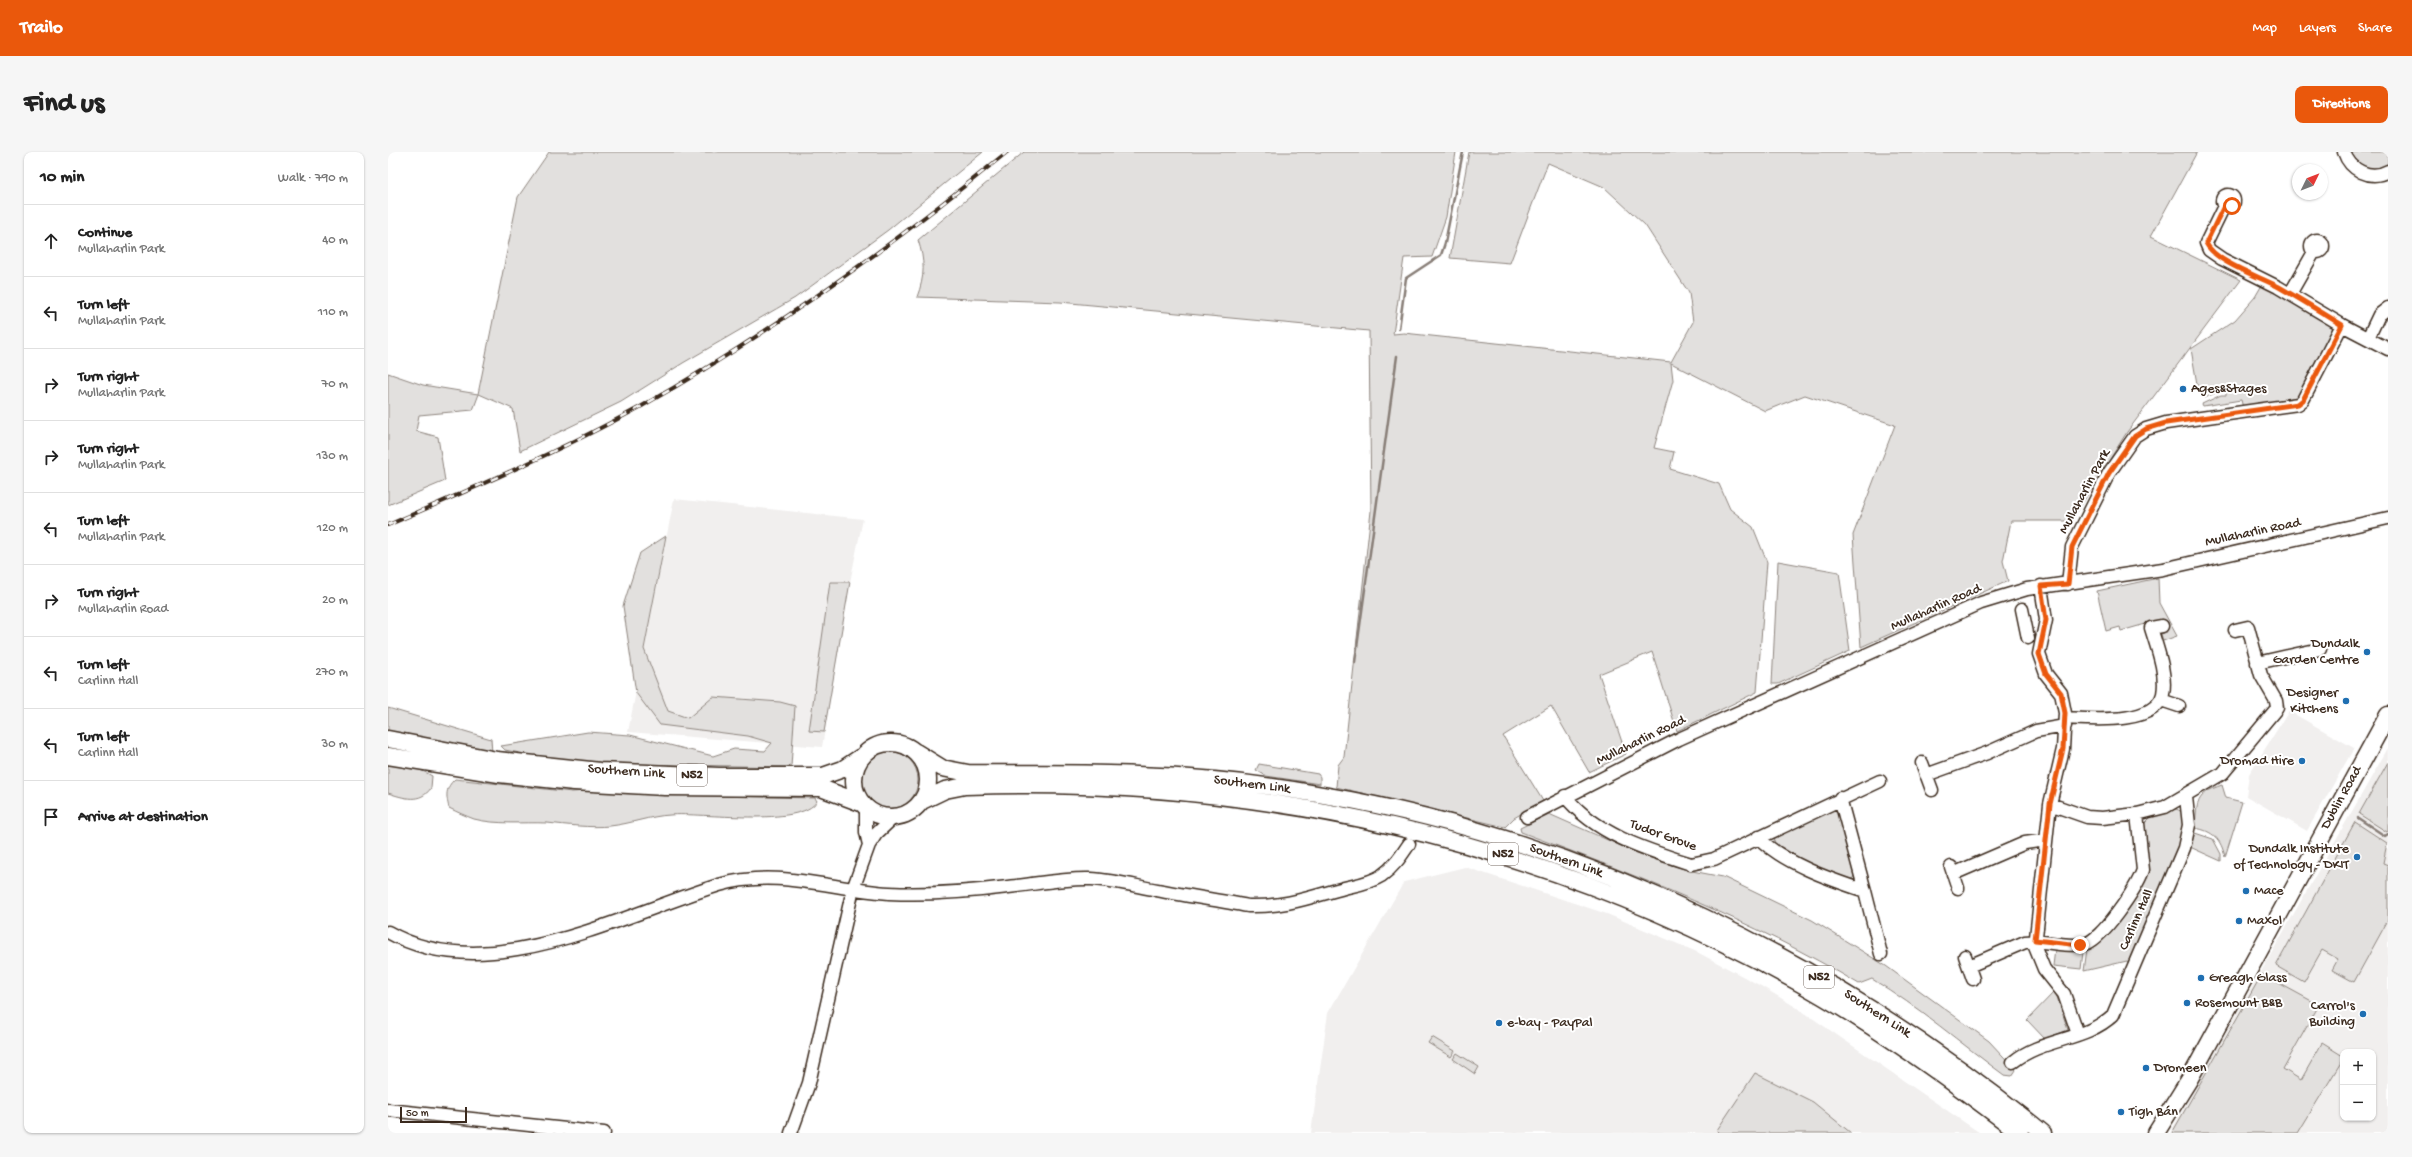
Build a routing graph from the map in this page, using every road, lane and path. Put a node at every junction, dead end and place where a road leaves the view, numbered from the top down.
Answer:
1 (2344, 152) edge
2 (2388, 171) edge
3 (2224, 206) dead end
4 (2314, 252) dead end
5 (2290, 294) junction
6 (2388, 308) edge
7 (2342, 325) junction
8 (2368, 338) junction
9 (2388, 349) edge
10 (2388, 518) edge
11 (2068, 584) junction
12 (2041, 586) junction
13 (2022, 609) dead end
14 (2045, 617) junction
15 (2025, 621) junction
16 (2162, 626) dead end
17 (2235, 630) dead end
18 (2028, 638) dead end
19 (2320, 649) dead end
20 (2258, 663) junction
21 (2161, 700) junction
22 (2179, 706) dead end
23 (2388, 715) edge
24 (2065, 722) junction
25 (388, 739) edge
26 (916, 752) junction
27 (388, 756) edge
28 (861, 757) junction
29 (1922, 763) dead end
30 (1926, 775) junction
31 (1880, 781) dead end
32 (1932, 790) dead end
33 (1565, 796) junction
34 (2186, 797) junction
35 (1840, 798) junction
36 (922, 801) junction
37 (2050, 804) junction
38 (863, 805) junction
39 (2137, 814) junction
40 (894, 817) junction
41 (1526, 817) dead end
42 (1758, 837) junction
43 (2046, 840) junction
44 (1409, 844) dead end
45 (869, 845) junction
46 (1958, 888) dead end
47 (853, 889) junction
48 (1865, 891) junction
49 (388, 932) edge
50 (2035, 940) junction
51 (1881, 954) dead end
52 (1973, 979) dead end
53 (2078, 1034) junction
54 (2013, 1062) dead end
55 (388, 1110) edge
56 (2042, 1132) edge
57 (604, 1133) edge
58 (791, 1133) edge
59 (2020, 1133) edge
60 (2156, 1133) edge

1 - 2 street
3 - 5 street
4 - 5 street
5 - 7 street
6 - 8 street
7 - 8 street
7 - 11 street, Mullaharlin Park
8 - 9 street
10 - 11 street, Mullaharlin Road
11 - 12 street, Mullaharlin Road
12 - 14 street
12 - 33 street, Mullaharlin Road
13 - 15 street
14 - 15 street
14 - 24 street
15 - 18 street
16 - 21 street
17 - 20 street
19 - 20 street
20 - 34 street
21 - 22 street
21 - 24 street
23 - 60 main road, Dublin Road
24 - 30 street
24 - 37 street
25 - 28 main road, Southern Link / N52
26 - 28 main road, N52
26 - 36 main road
26 - 56 main road, Southern Link / N52
27 - 38 main road, Southern Link / N52
28 - 38 main road
29 - 30 street
30 - 32 street
31 - 35 street, Tudor Grove
33 - 41 street, Mullaharlin Road
33 - 42 street, Tudor Grove
34 - 39 street
34 - 53 street, Carlinn Hall
35 - 42 street, Tudor Grove
35 - 48 street
36 - 40 main road, N52
36 - 59 main road, Southern Link / N52
37 - 39 street
37 - 43 street
38 - 40 main road, N52
38 - 45 street
39 - 50 street, Carlinn Hall
40 - 45 street
42 - 48 street
43 - 46 street
43 - 50 street
44 - 47 street
45 - 47 street
47 - 49 street
47 - 58 street
48 - 51 street
50 - 52 street, Carlinn Hall
50 - 53 street
53 - 54 street, Carlinn Hall
55 - 57 street

